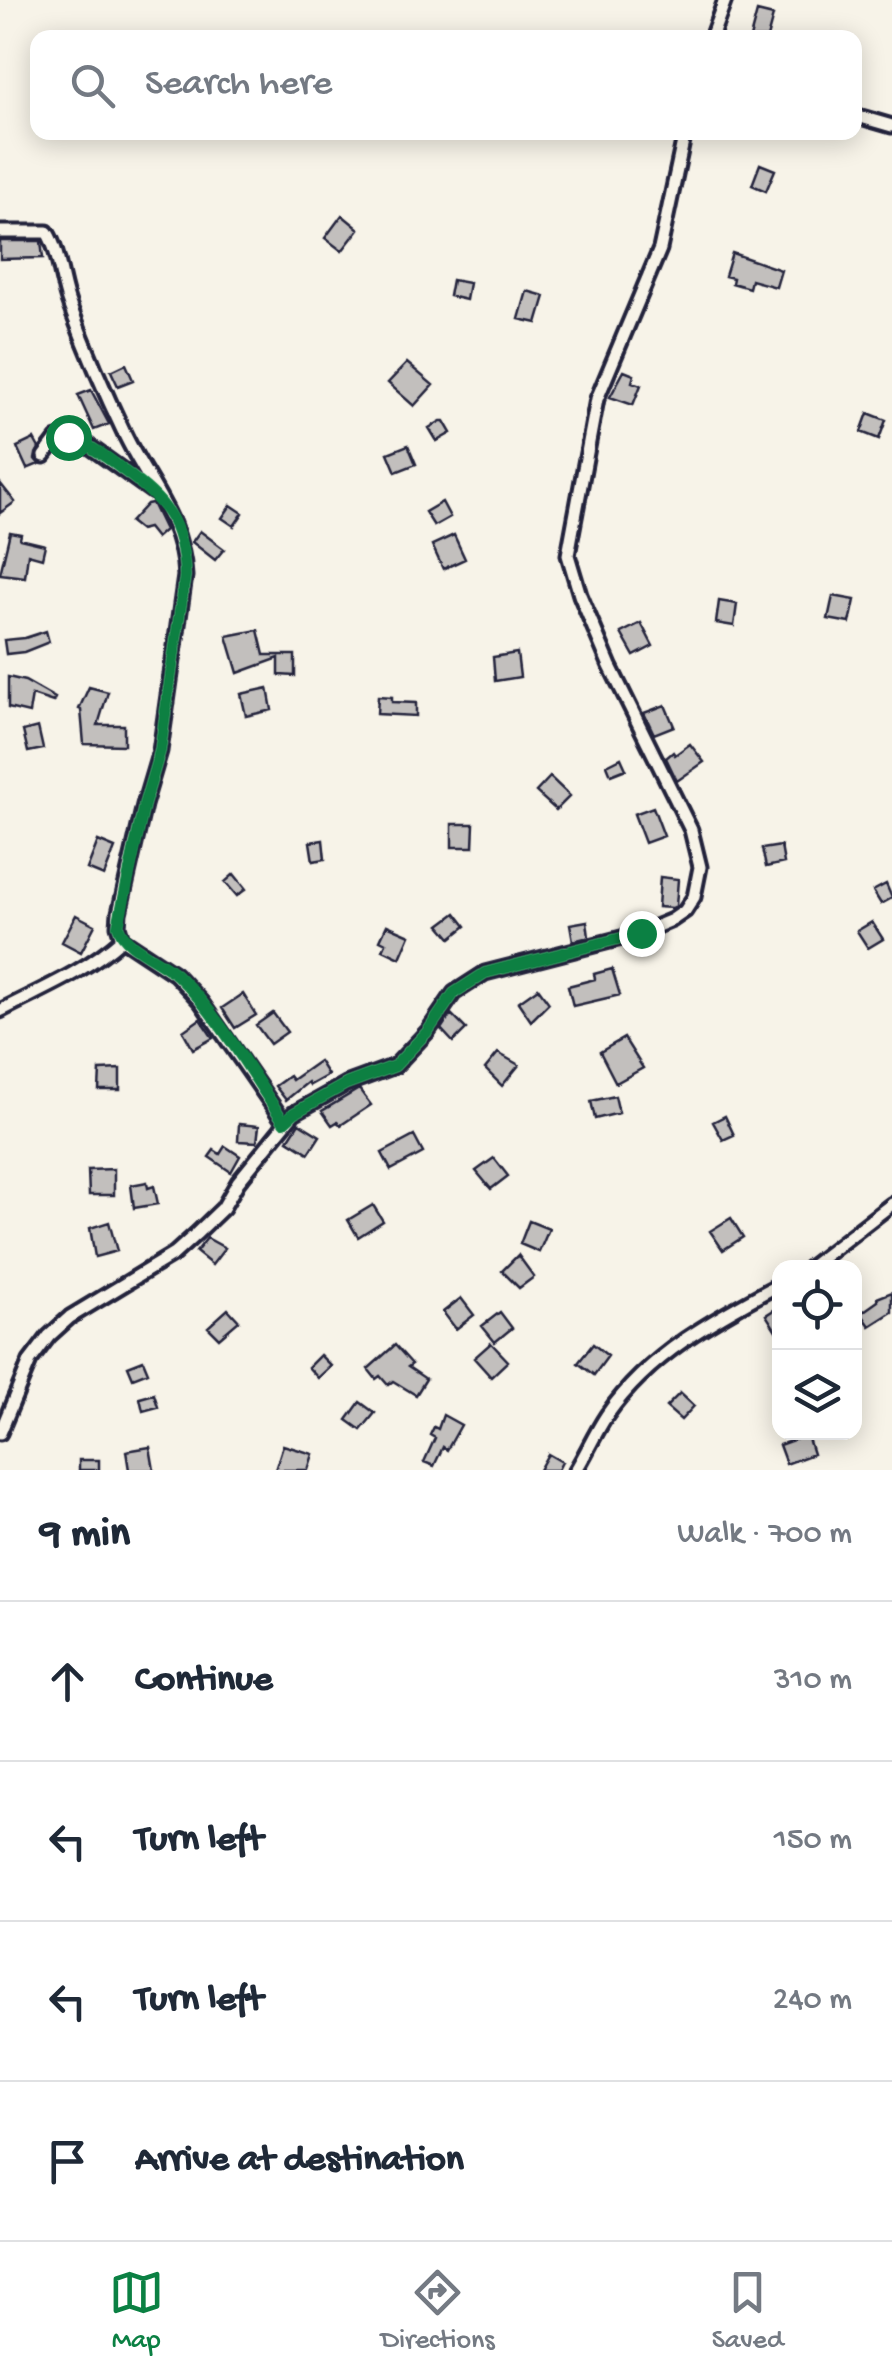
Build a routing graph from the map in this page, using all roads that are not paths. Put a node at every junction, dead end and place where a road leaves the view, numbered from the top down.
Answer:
1 (725, 0) edge
2 (714, 30) edge
3 (862, 117) edge
4 (892, 126) edge
5 (683, 140) edge
6 (0, 232) edge
7 (44, 456) dead end
8 (160, 497) junction
9 (122, 938) junction
10 (0, 1011) edge
11 (284, 1122) junction
12 (892, 1204) edge
13 (819, 1260) edge
14 (772, 1288) edge
15 (0, 1433) edge
16 (576, 1470) edge

1 - 2 street
3 - 4 street
5 - 11 street
6 - 8 street
7 - 8 street
8 - 9 street
9 - 10 street
9 - 11 street
11 - 15 street
12 - 13 street
14 - 16 street

